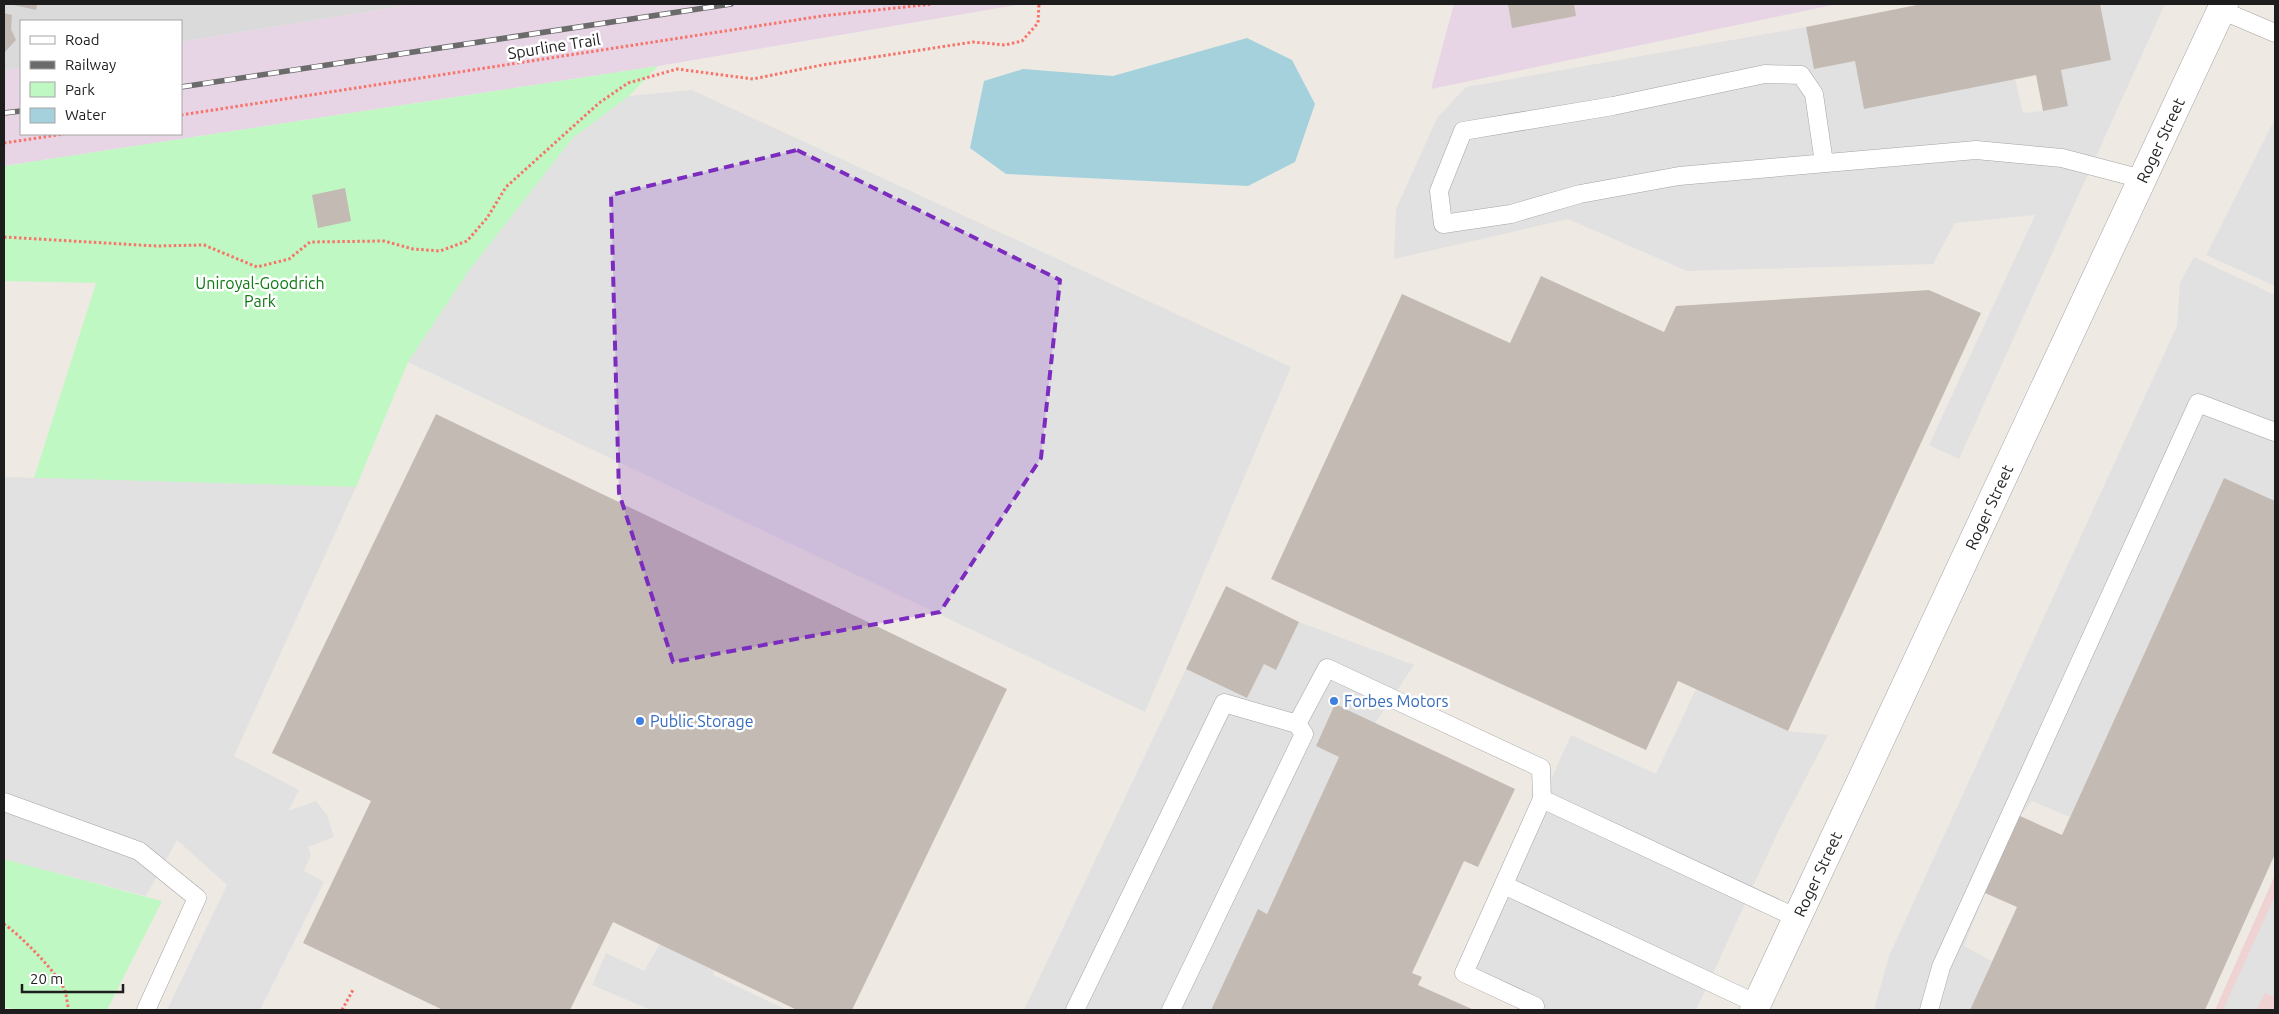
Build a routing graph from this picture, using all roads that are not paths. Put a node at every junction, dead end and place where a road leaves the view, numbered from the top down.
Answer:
1 (2223, 7) edge
2 (2275, 34) edge
3 (1824, 163) junction
4 (2142, 179) junction
5 (2275, 432) edge
6 (1297, 724) junction
7 (1542, 799) junction
8 (4, 802) edge
9 (1504, 885) junction
10 (1797, 918) junction
11 (1755, 1007) edge
12 (146, 1010) edge
13 (1075, 1010) edge
14 (1171, 1010) edge
15 (1533, 1010) edge
16 (1929, 1010) edge

1 - 2 lane
1 - 4 street, Roger Street
3 - 3 lane
3 - 4 lane
4 - 10 street, Roger Street
5 - 16 lane
6 - 7 lane
6 - 13 lane
6 - 14 lane
7 - 9 lane
7 - 10 lane
8 - 12 lane
9 - 11 lane
9 - 15 lane
10 - 11 street, Roger Street

